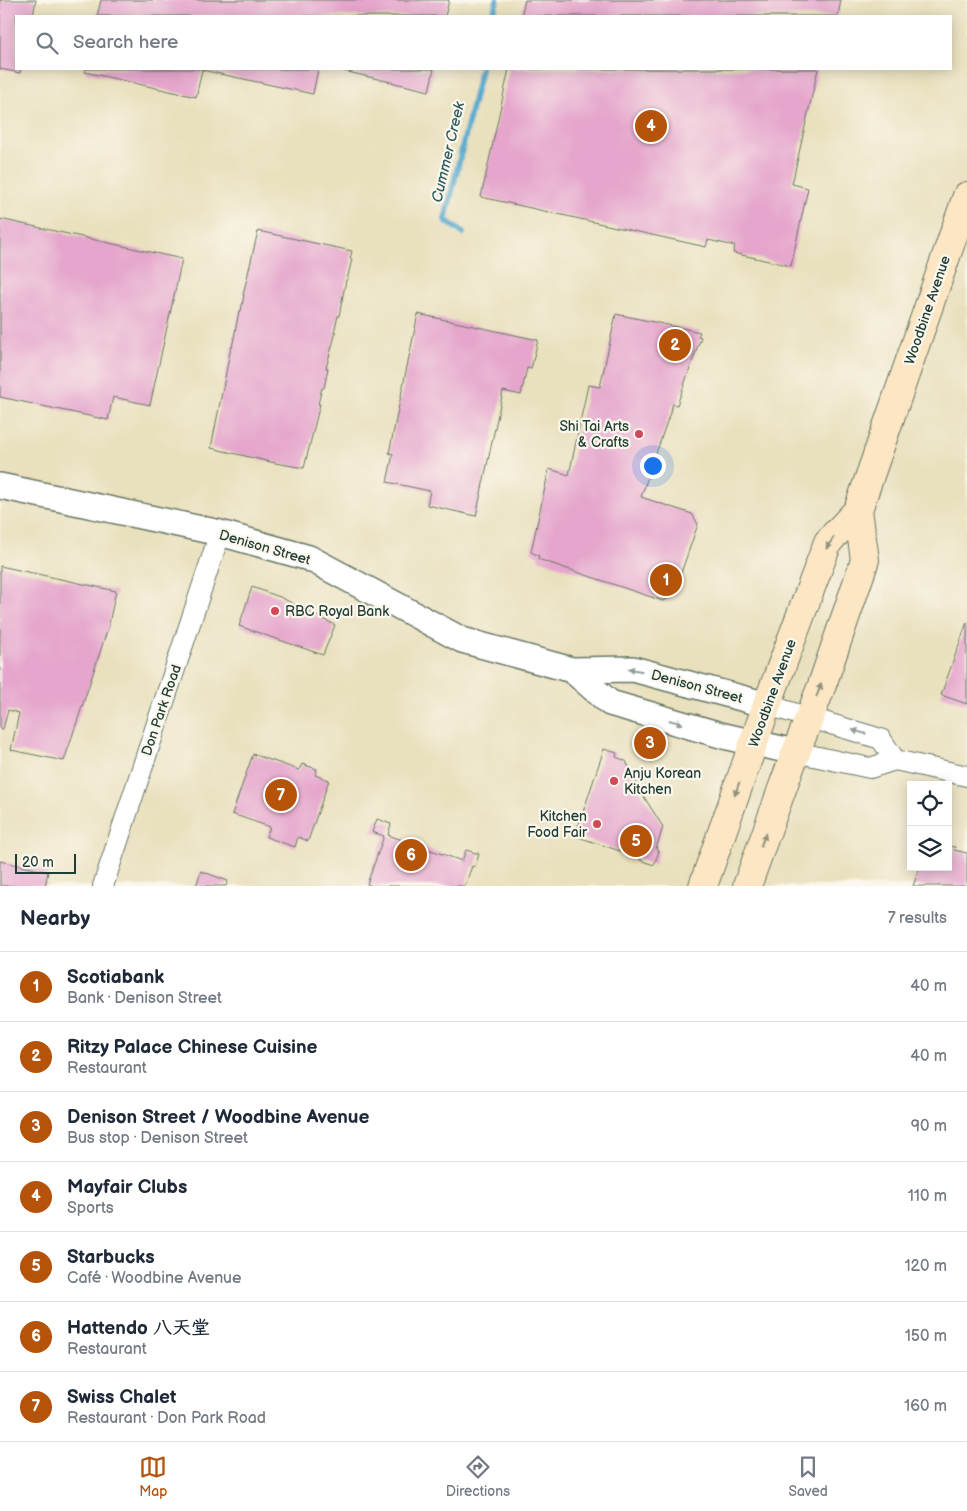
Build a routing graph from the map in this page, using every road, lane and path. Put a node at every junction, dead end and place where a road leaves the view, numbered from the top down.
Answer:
1 (967, 196) edge
2 (0, 486) edge
3 (858, 510) junction
4 (220, 533) junction
5 (572, 670) junction
6 (766, 705) junction
7 (808, 718) junction
8 (753, 743) junction
9 (795, 752) junction
10 (896, 760) junction
11 (967, 776) edge
12 (103, 886) edge
13 (703, 886) edge
14 (747, 886) edge

1 - 3 main road, Woodbine Avenue
2 - 4 street, Denison Street
3 -> 6 main road, Woodbine Avenue
7 -> 3 main road, Woodbine Avenue
4 - 5 street, Denison Street
4 - 12 street, Don Park Road
6 -> 5 street, Denison Street
5 -> 8 street, Denison Street
6 - 7 street, Denison Street
6 - 8 main road, Woodbine Avenue
7 - 9 main road, Woodbine Avenue
10 -> 7 street, Denison Street
8 - 9 street, Denison Street
8 -> 13 main road, Woodbine Avenue
9 - 10 street, Denison Street
14 -> 9 main road, Woodbine Avenue
10 - 11 street, Denison Street

